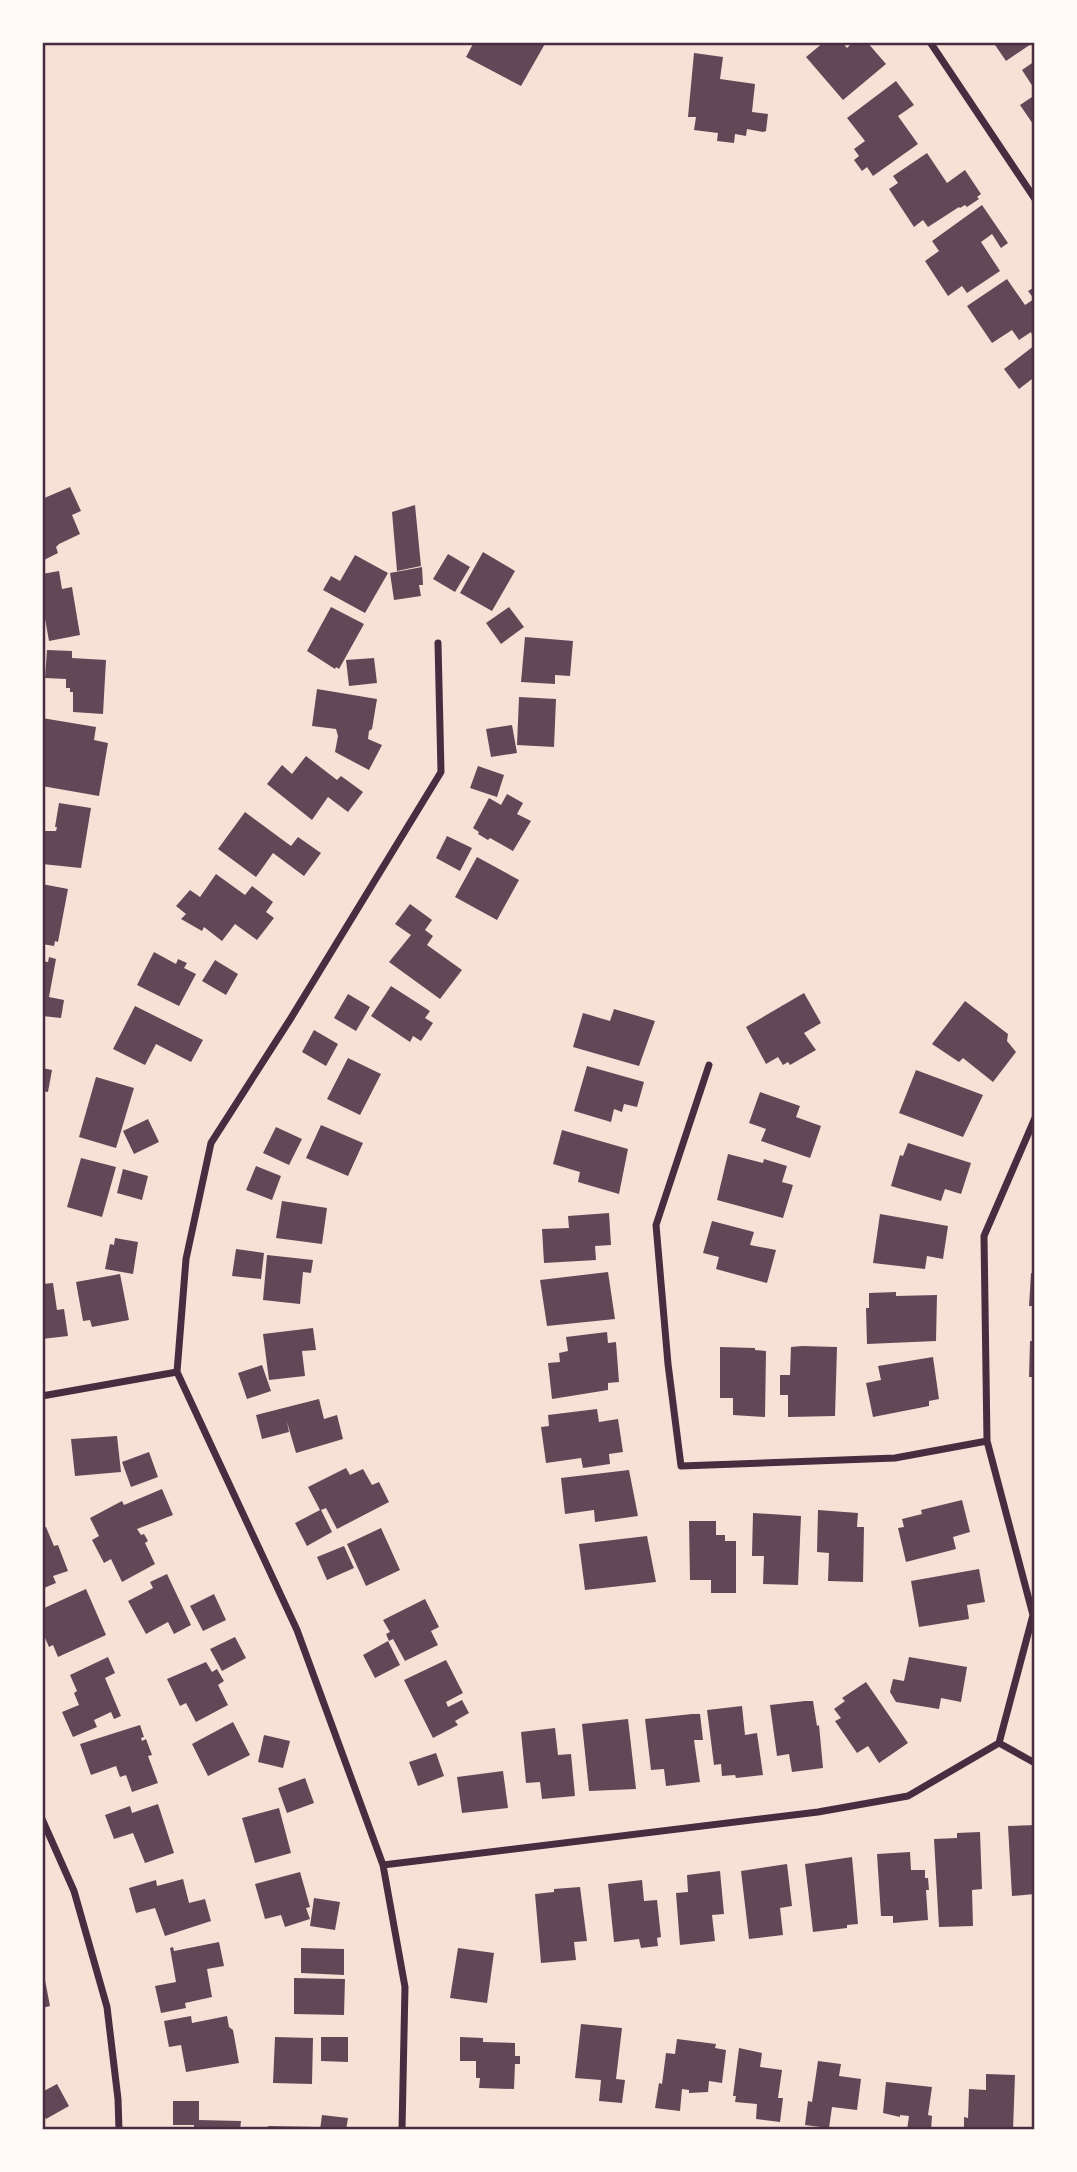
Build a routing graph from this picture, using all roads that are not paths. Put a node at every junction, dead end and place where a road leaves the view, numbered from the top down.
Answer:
1 (930, 42) edge
2 (1035, 199) edge
3 (438, 643) dead end
4 (709, 1065) dead end
5 (1035, 1118) edge
6 (177, 1373) junction
7 (42, 1396) edge
8 (987, 1441) junction
9 (999, 1743) junction
10 (1035, 1763) edge
11 (42, 1819) edge
12 (383, 1864) junction
13 (119, 2130) edge
14 (401, 2130) edge

1 - 2 street
3 - 6 street
4 - 8 street
5 - 8 street
6 - 7 street
6 - 12 street
8 - 9 street
9 - 10 street
9 - 12 street
11 - 13 street
12 - 14 street

